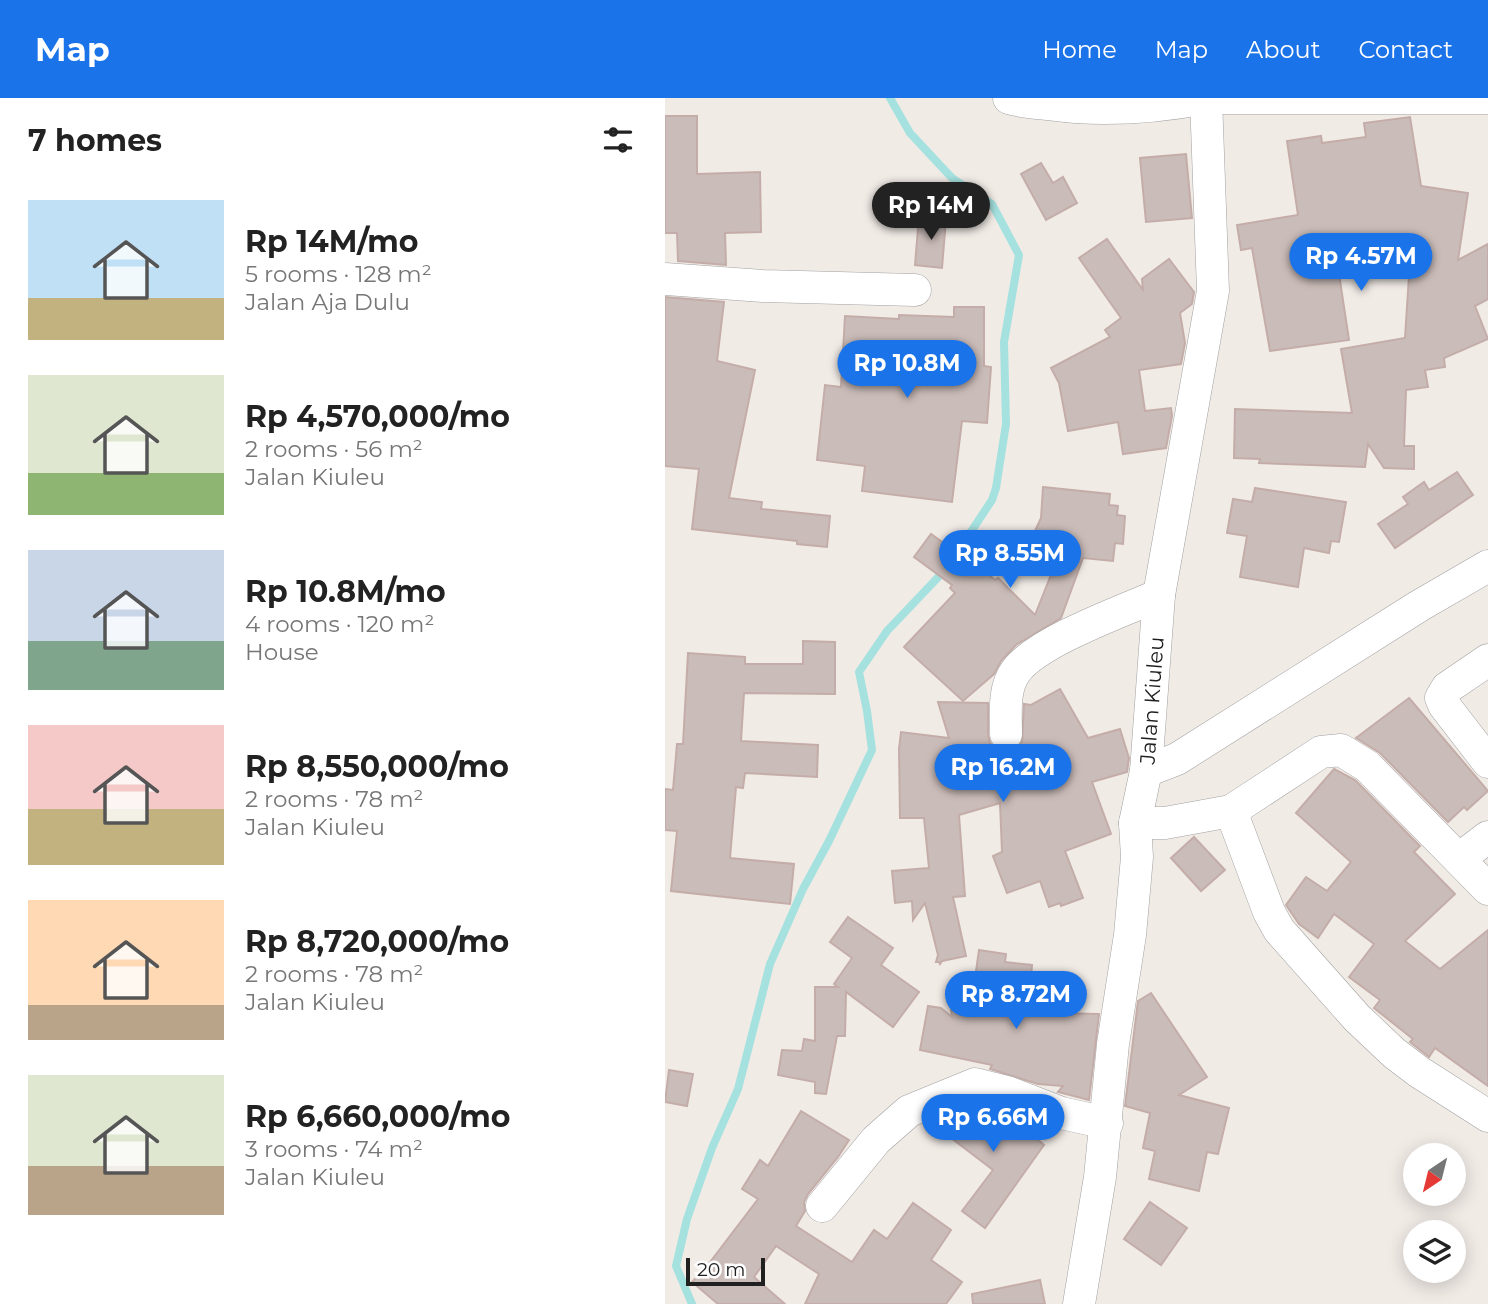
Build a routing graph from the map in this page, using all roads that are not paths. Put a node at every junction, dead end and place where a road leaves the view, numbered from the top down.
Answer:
1 (1009, 98) edge
2 (1206, 98) edge
3 (1488, 98) edge
4 (1168, 101) edge
5 (665, 279) edge
6 (915, 290) dead end
7 (1488, 566) edge
8 (1159, 595) junction
9 (1488, 660) edge
10 (1006, 734) dead end
11 (1488, 762) edge
12 (1146, 771) junction
13 (1231, 811) junction
14 (1135, 823) junction
15 (1488, 836) edge
16 (1459, 859) junction
17 (1488, 889) edge
18 (1488, 1116) edge
19 (1107, 1123) junction
20 (823, 1206) dead end
21 (1079, 1304) edge

1 - 4 street
2 - 3 street
2 - 4 street
2 - 8 street, Jalan Kiuleu
5 - 6 street
7 - 12 street
8 - 10 street
8 - 12 street, Jalan Kiuleu
9 - 11 street
12 - 14 street, Jalan Kiuleu
13 - 14 street
13 - 16 street
13 - 18 street
14 - 19 street, Jalan Kiuleu
15 - 16 street
16 - 17 street
19 - 20 street
19 - 21 street, Jalan Kiuleu

